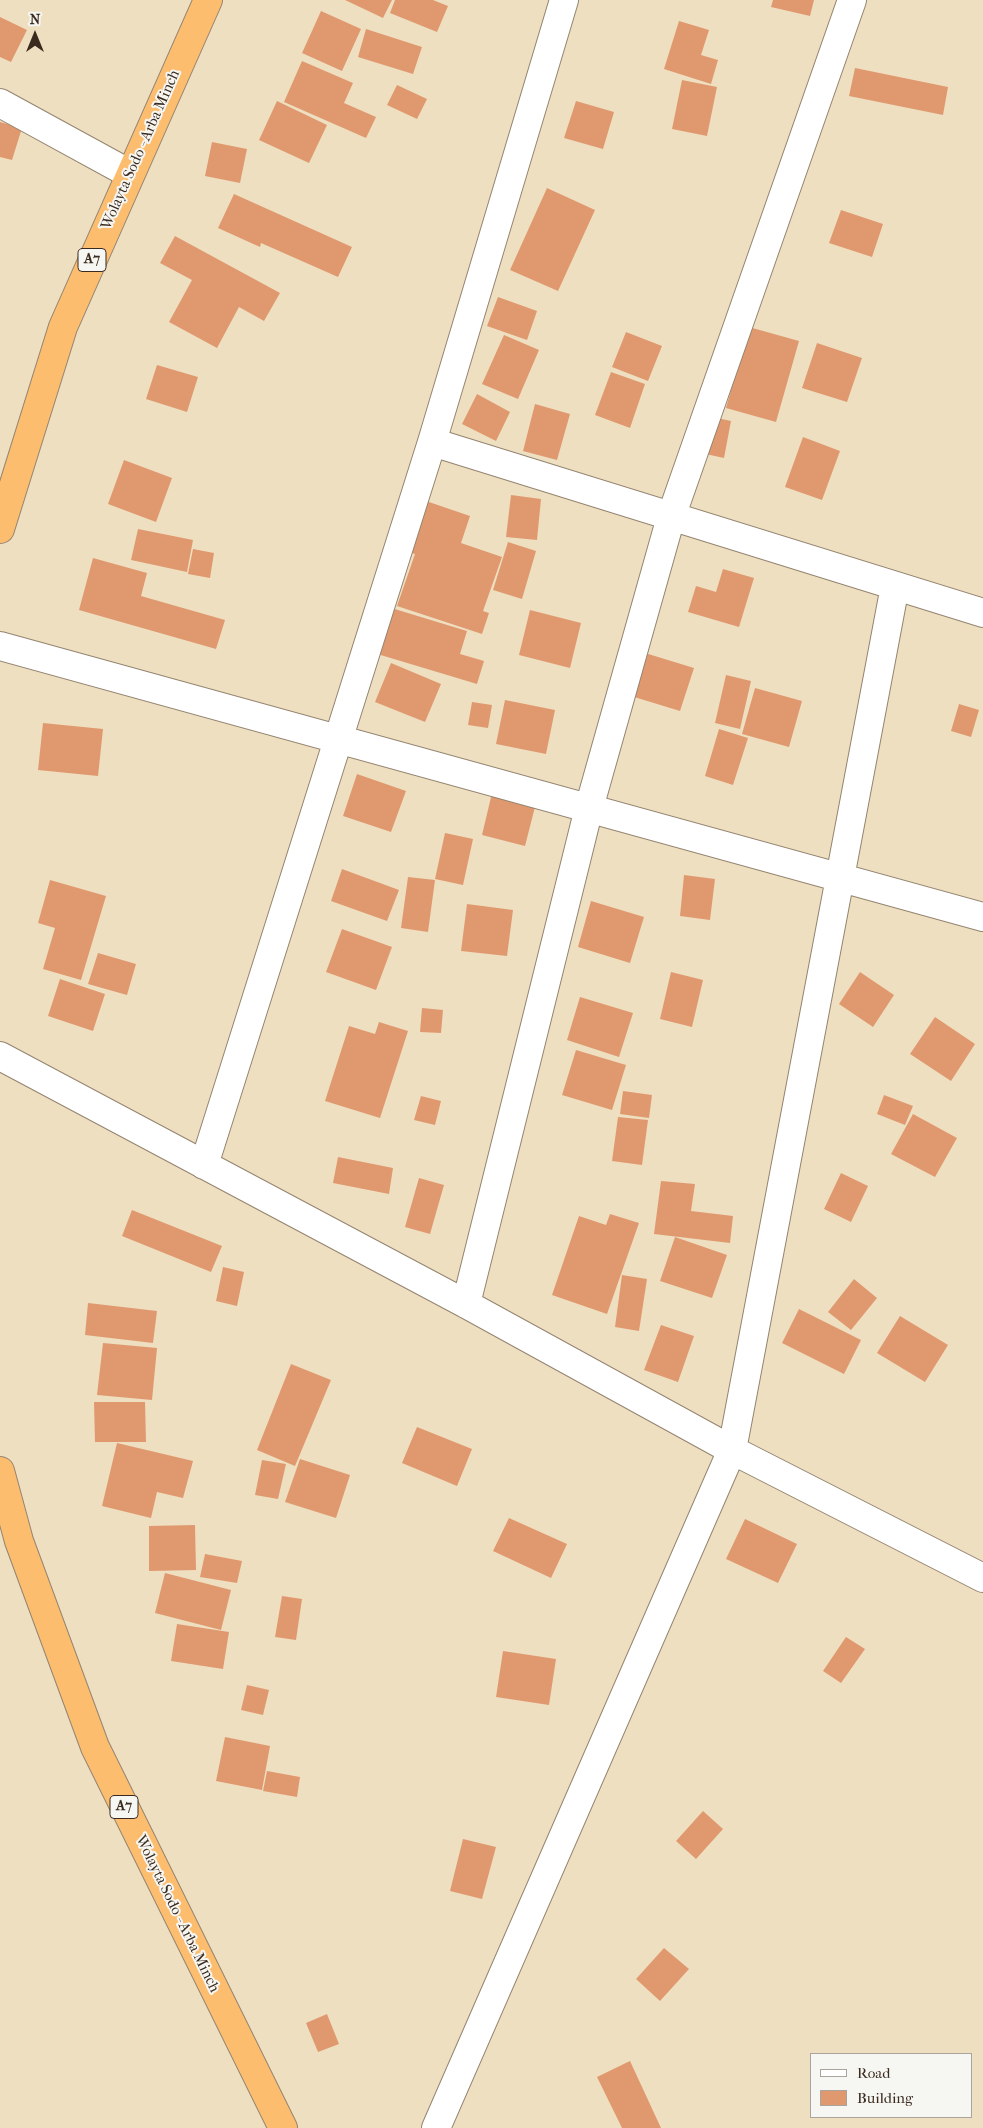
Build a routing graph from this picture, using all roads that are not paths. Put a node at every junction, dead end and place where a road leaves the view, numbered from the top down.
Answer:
1 (208, 0) edge
2 (564, 0) edge
3 (852, 0) edge
4 (0, 103) edge
5 (130, 174) junction
6 (432, 442) junction
7 (671, 518) junction
8 (0, 528) edge
9 (895, 586) junction
10 (983, 613) edge
11 (0, 646) edge
12 (338, 739) junction
13 (589, 808) junction
14 (840, 878) junction
15 (983, 917) edge
16 (0, 1056) edge
17 (204, 1165) junction
18 (466, 1304) junction
19 (732, 1450) junction
20 (0, 1471) edge
21 (983, 1578) edge
22 (283, 2128) edge
23 (436, 2128) edge

1 - 5 highway, Wolayta Sodo - Arba Minch / A7
2 - 6 street
3 - 7 street
4 - 5 street
5 - 8 highway, Wolayta Sodo - Arba Minch / A7
6 - 7 street
6 - 12 street
7 - 9 street
7 - 13 street
9 - 10 street
9 - 14 street
11 - 12 street
12 - 13 street
12 - 17 street
13 - 14 street
13 - 18 street
14 - 15 street
14 - 19 street
16 - 17 street
17 - 18 street
18 - 19 street
19 - 21 street
19 - 23 street
20 - 22 highway, Wolayta Sodo - Arba Minch / A7

